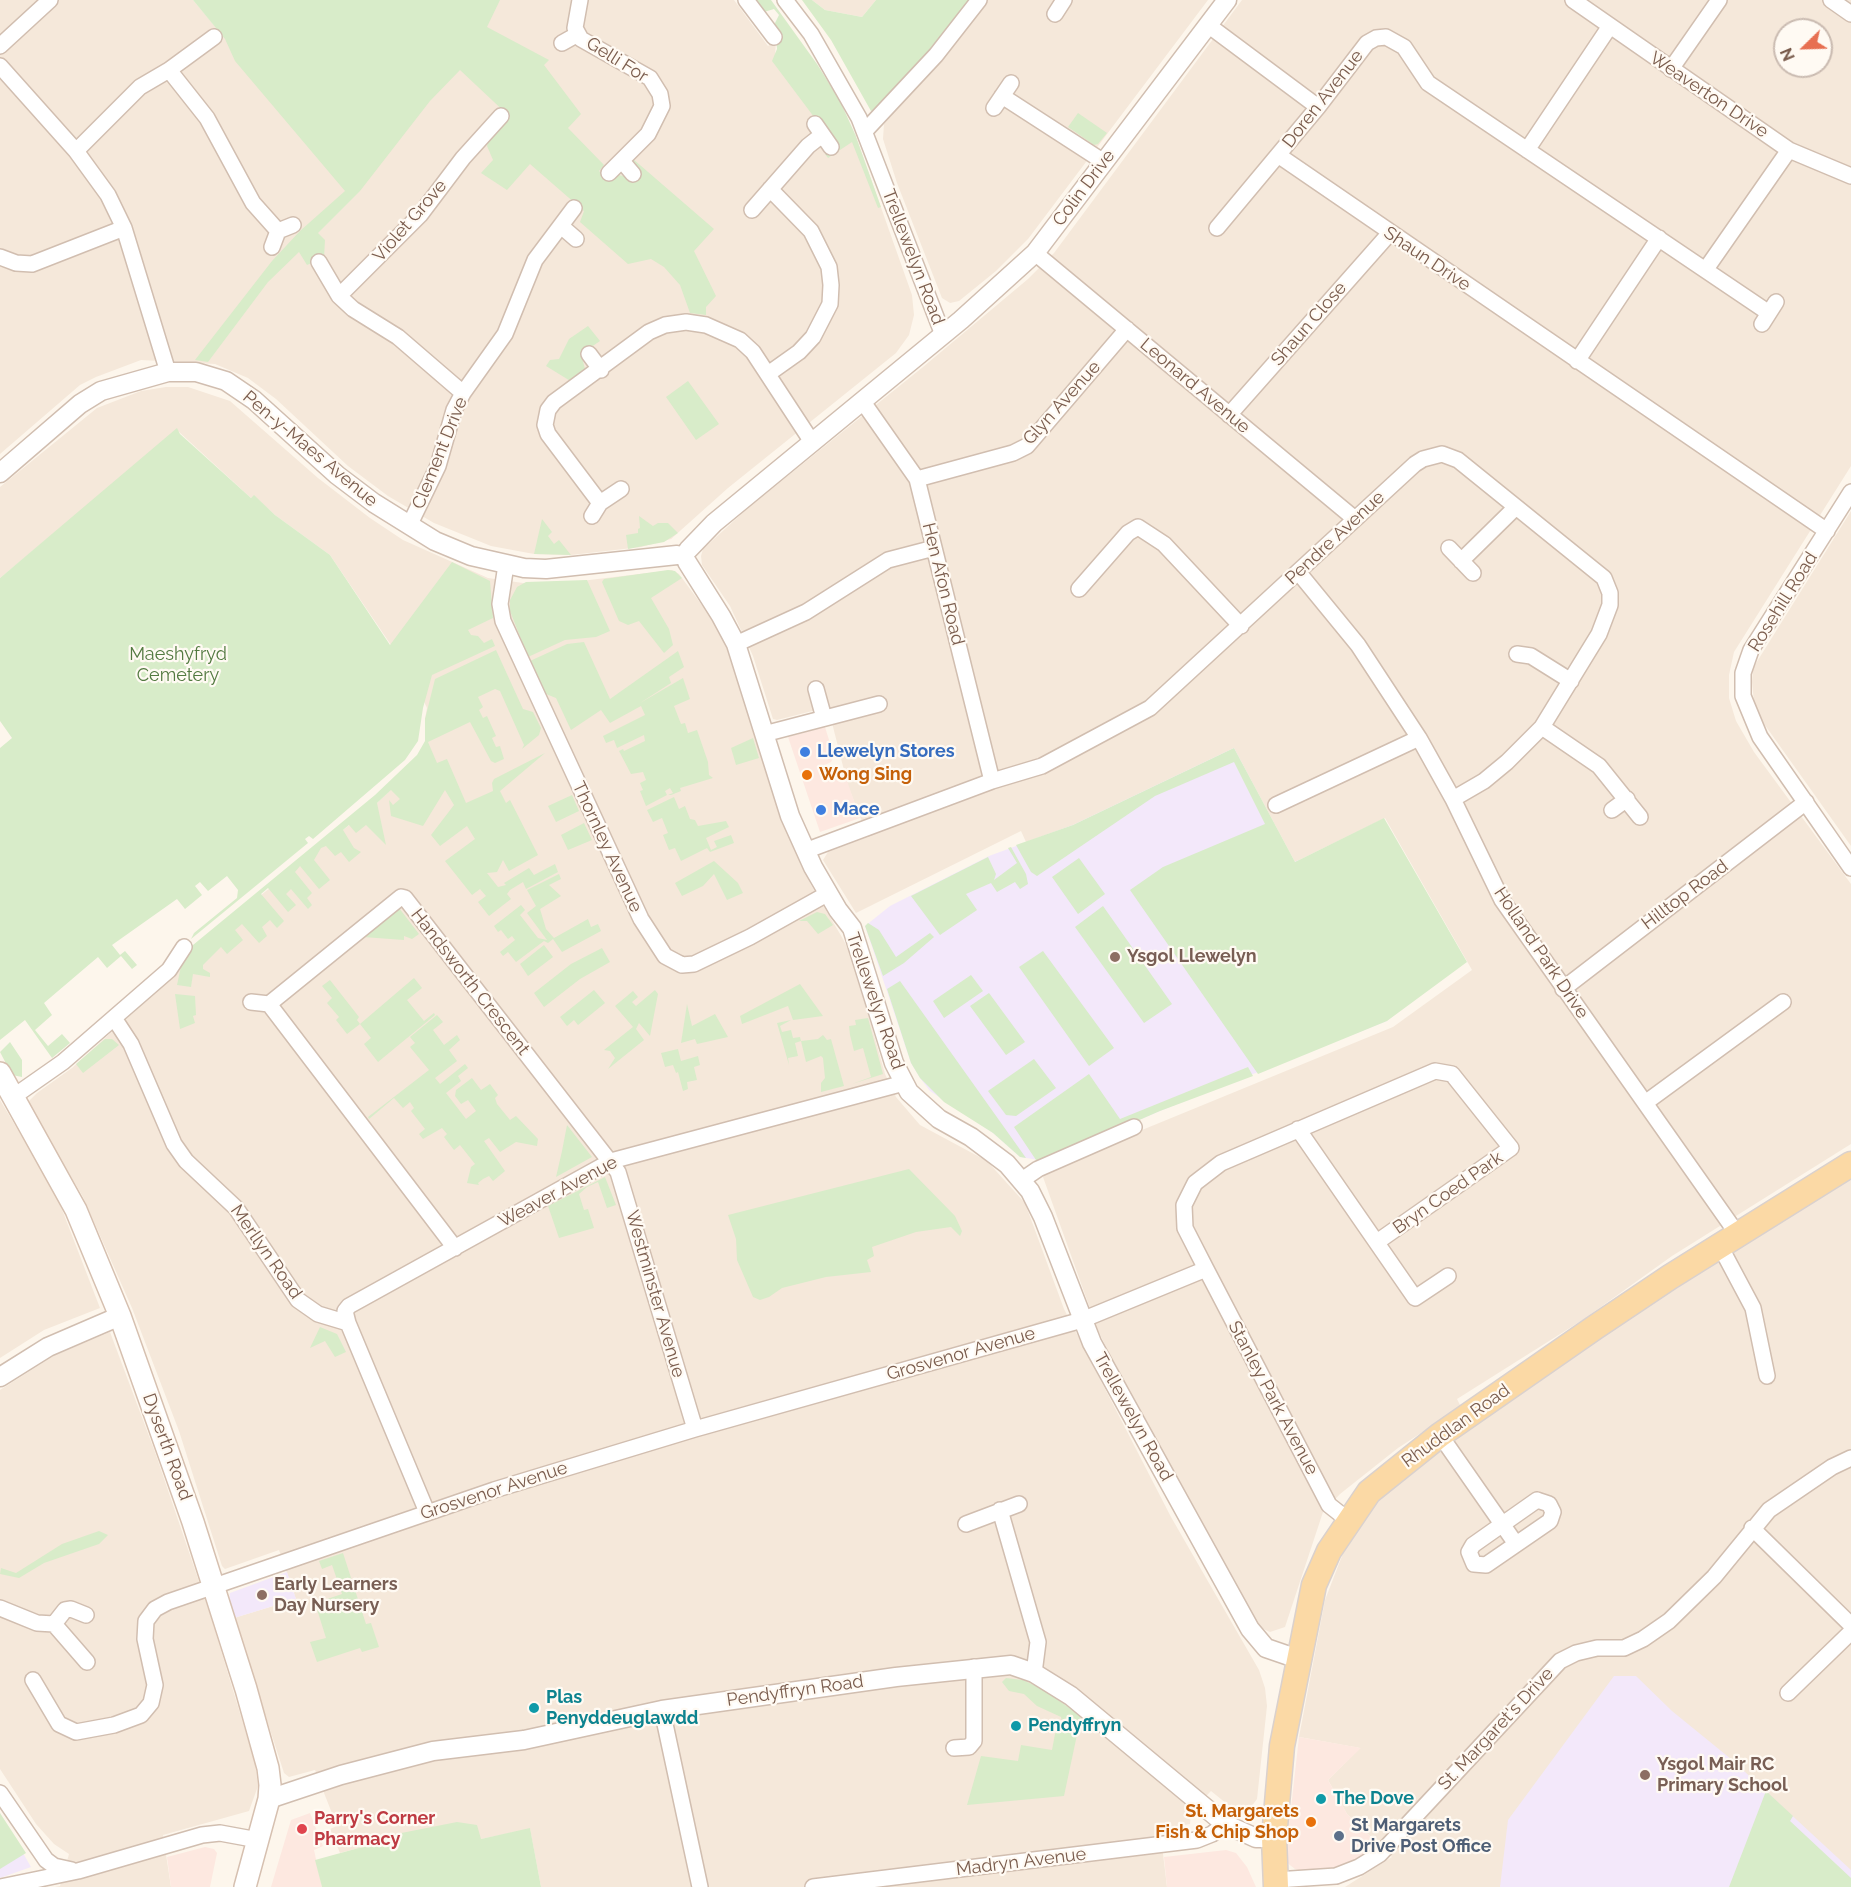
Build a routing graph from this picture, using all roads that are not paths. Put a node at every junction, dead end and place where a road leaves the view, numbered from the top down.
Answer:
1 (50, 0) edge
2 (580, 0) edge
3 (746, 0) edge
4 (785, 0) edge
5 (979, 0) edge
6 (1227, 0) edge
7 (1573, 0) edge
8 (1719, 0) edge
9 (1831, 0) edge
10 (1851, 14) edge
11 (1208, 25) junction
12 (1610, 26) junction
13 (578, 34) junction
14 (214, 37) dead end
15 (774, 37) dead end
16 (562, 43) dead end
17 (0, 46) edge
18 (0, 66) edge
19 (1671, 69) junction
20 (169, 70) junction
21 (1002, 95) dead end
22 (1318, 107) junction
23 (501, 117) dead end
24 (865, 131) junction
25 (822, 135) dead end
26 (1527, 150) junction
27 (1789, 150) junction
28 (76, 151) junction
29 (1278, 155) junction
30 (622, 160) junction
31 (1104, 162) junction
32 (609, 173) dead end
33 (633, 174) dead end
34 (1851, 177) edge
35 (770, 189) junction
36 (574, 208) dead end
37 (752, 210) dead end
38 (293, 225) dead end
39 (561, 226) junction
40 (124, 228) junction
41 (1217, 228) dead end
42 (278, 231) junction
43 (1389, 234) junction
44 (1659, 238) junction
45 (576, 239) dead end
46 (272, 248) dead end
47 (1035, 253) junction
48 (0, 257) edge
49 (320, 262) dead end
50 (1706, 269) junction
51 (339, 296) junction
52 (1769, 313) dead end
53 (1127, 329) junction
54 (943, 335) junction
55 (589, 354) dead end
56 (1577, 361) junction
57 (601, 370) junction
58 (168, 372) junction
59 (768, 374) junction
60 (463, 393) junction
61 (863, 402) junction
62 (1229, 415) junction
63 (812, 442) junction
64 (0, 473) edge
65 (916, 479) junction
66 (621, 489) dead end
67 (1851, 492) edge
68 (1516, 507) junction
69 (1354, 519) junction
70 (409, 526) junction
71 (1827, 531) junction
72 (934, 548) junction
73 (1449, 548) dead end
74 (684, 556) junction
75 (1461, 561) junction
76 (507, 565) junction
77 (1299, 573) junction
78 (1473, 573) dead end
79 (1078, 589) dead end
80 (1241, 626) junction
81 (736, 644) junction
82 (1517, 654) dead end
83 (1571, 681) junction
84 (816, 689) dead end
85 (879, 704) dead end
86 (824, 718) junction
87 (1542, 727) junction
88 (764, 734) junction
89 (1419, 738) junction
90 (1292, 780) dead end
91 (992, 781) junction
92 (1299, 795) junction
93 (1454, 799) junction
94 (1627, 800) junction
95 (1806, 802) junction
96 (1276, 805) dead end
97 (1612, 810) dead end
98 (1640, 817) dead end
99 (805, 850) junction
100 (1851, 868) edge
101 (827, 894) junction
102 (184, 947) dead end
103 (1563, 989) junction
104 (251, 1002) dead end
105 (1784, 1002) dead end
106 (269, 1004) junction
107 (114, 1018) junction
108 (0, 1073) edge
109 (904, 1083) junction
110 (13, 1097) junction
111 (1645, 1103) junction
112 (1134, 1127) dead end
113 (1298, 1129) junction
114 (611, 1161) junction
115 (1851, 1164) edge
116 (1022, 1180) junction
117 (1729, 1240) junction
118 (1377, 1242) junction
119 (455, 1248) junction
120 (1206, 1269) junction
121 (1448, 1276) dead end
122 (120, 1316) junction
123 (1082, 1320) junction
124 (348, 1323) junction
125 (1767, 1376) dead end
126 (0, 1377) edge
127 (694, 1429) junction
128 (1440, 1435) junction
129 (1851, 1458) edge
130 (1019, 1504) dead end
131 (1000, 1510) junction
132 (427, 1512) junction
133 (1348, 1520) junction
134 (966, 1524) dead end
135 (1502, 1524) junction
136 (1752, 1528) junction
137 (1516, 1544) junction
138 (214, 1586) junction
139 (0, 1608) edge
140 (86, 1615) dead end
141 (54, 1624) junction
142 (1851, 1625) edge
143 (1851, 1632) edge
144 (1298, 1659) junction
145 (87, 1662) dead end
146 (974, 1667) junction
147 (1034, 1673) junction
148 (33, 1680) dead end
149 (1788, 1693) dead end
150 (663, 1710) junction
151 (954, 1748) dead end
152 (0, 1793) edge
153 (269, 1799) junction
154 (1225, 1824) junction
155 (1274, 1838) junction
156 (258, 1840) junction
157 (78, 1871) junction
158 (1276, 1883) edge
159 (1, 1887) edge
160 (245, 1887) edge
161 (700, 1887) edge
162 (813, 1887) edge

1 - 17 street
2 - 13 street, Gelli For
3 - 15 street
4 - 24 street, Trellewelyn Road
5 - 24 street
6 - 11 street, Colin Drive
7 - 12 street, Weaverton Drive
8 - 19 street
9 - 10 street
11 - 22 street
11 - 31 street, Colin Drive
12 - 19 street, Weaverton Drive
12 - 26 street
13 - 16 street
13 - 30 street, Gelli For
14 - 20 street
18 - 28 street
19 - 27 street, Weaverton Drive
20 - 28 street
20 - 42 street
21 - 31 street
22 - 26 street, Doren Avenue
22 - 29 street, Doren Avenue
23 - 51 street, Violet Grove
24 - 54 street, Trellewelyn Road
25 - 35 street
26 - 44 street, Doren Avenue
27 - 34 street, Weaverton Drive
27 - 50 street
28 - 40 street
29 - 41 street, Doren Avenue
29 - 43 street, Shaun Drive
30 - 32 street, Gelli For
30 - 33 street
31 - 47 street, Colin Drive
35 - 37 street
35 - 59 street
36 - 39 street, Clement Drive
38 - 42 street
39 - 45 street
39 - 60 street, Clement Drive
40 - 48 street
40 - 58 street
42 - 46 street
43 - 56 street, Shaun Drive
43 - 62 street, Shaun Close
44 - 50 street, Doren Avenue
44 - 56 street
47 - 53 street, Leonard Avenue
47 - 54 street, Colin Drive
49 - 51 street
50 - 52 street, Doren Avenue
51 - 60 street
53 - 62 street, Leonard Avenue
53 - 65 street, Glyn Avenue
54 - 61 street, Trellewelyn Road
55 - 57 street
56 - 71 street, Shaun Drive
57 - 59 street
57 - 66 street
58 - 64 street, Pen-y-Maes Avenue
58 - 70 street, Pen-y-Maes Avenue
59 - 63 street
60 - 70 street, Clement Drive
61 - 63 street, Trellewelyn Road
61 - 65 street, Hen Afon Road
62 - 69 street, Leonard Avenue
63 - 74 street, Trellewelyn Road
65 - 72 street, Hen Afon Road
67 - 71 street, Rosehill Road
68 - 69 street, Pendre Avenue
68 - 75 street
68 - 83 street, Pendre Avenue
69 - 77 street, Pendre Avenue
70 - 76 street, Pen-y-Maes Avenue
71 - 95 street, Rosehill Road
72 - 81 street
72 - 91 street, Hen Afon Road
73 - 75 street
74 - 76 street, Pen-y-Maes Avenue
74 - 81 street, Trellewelyn Road
75 - 78 street
76 - 101 street, Thornley Avenue
77 - 80 street, Pendre Avenue
77 - 89 street, Holland Park Drive
79 - 80 street
80 - 91 street, Pendre Avenue
81 - 88 street, Trellewelyn Road
82 - 83 street
83 - 87 street, Pendre Avenue
84 - 86 street
85 - 86 street
86 - 88 street
87 - 93 street, Pendre Avenue
87 - 94 street
88 - 99 street, Trellewelyn Road
89 - 92 street
89 - 93 street, Holland Park Drive
90 - 92 street
91 - 99 street, Pendre Avenue
92 - 96 street
93 - 103 street, Holland Park Drive
94 - 97 street
94 - 98 street
95 - 100 street, Rosehill Road
95 - 103 street, Hilltop Road
99 - 101 street, Trellewelyn Road
101 - 109 street, Trellewelyn Road
102 - 107 street
103 - 111 street, Holland Park Drive
104 - 106 street
105 - 111 street
106 - 114 street, Handsworth Crescent
106 - 119 street
107 - 110 street
107 - 124 street, Merllyn Road
108 - 110 main road, Dyserth Road
109 - 114 street, Weaver Avenue
109 - 116 street, Trellewelyn Road
110 - 122 main road, Dyserth Road
111 - 117 street, Holland Park Drive
112 - 116 street
113 - 118 street, Bryn Coed Park
113 - 118 street, Bryn Coed Park
113 - 120 street, Bryn Coed Park
114 - 119 street, Weaver Avenue
114 - 127 street, Westminster Avenue
115 - 117 main road, Rhuddlan Road
116 - 123 street, Trellewelyn Road
117 - 125 street, Holland Park Drive
117 - 128 main road, Rhuddlan Road
118 - 121 street, Bryn Coed Park
119 - 124 street, Weaver Avenue
120 - 123 street, Grosvenor Avenue
120 - 133 street, Stanley Park Avenue
122 - 126 street
122 - 138 main road, Dyserth Road
123 - 127 street, Grosvenor Avenue
123 - 144 street, Trellewelyn Road
124 - 132 street
127 - 132 street, Grosvenor Avenue
128 - 133 main road, Rhuddlan Road
128 - 135 street
129 - 136 street, St. Margaret's Drive
130 - 131 street
131 - 134 street
131 - 147 street
132 - 138 street, Grosvenor Avenue
133 - 144 main road, Rhuddlan Road
135 - 137 street
135 - 137 street
135 - 137 street
136 - 142 street
136 - 158 street, St. Margaret's Drive
138 - 148 street, Grosvenor Avenue
138 - 153 main road, Dyserth Road
139 - 141 street
140 - 141 street
141 - 145 street
143 - 149 street
144 - 155 main road, Rhuddlan Road
146 - 147 street, Pendyffryn Road
146 - 150 street, Pendyffryn Road
146 - 151 street
147 - 154 street, Pendyffryn Road
150 - 153 street, Pendyffryn Road
150 - 161 street
152 - 157 street
153 - 156 main road, Dyserth Road
154 - 155 street, Pendyffryn Road
154 - 162 street, Madryn Avenue
155 - 158 main road, Rhuddlan Road
156 - 157 street
156 - 160 main road, Dyserth Road
157 - 159 street

